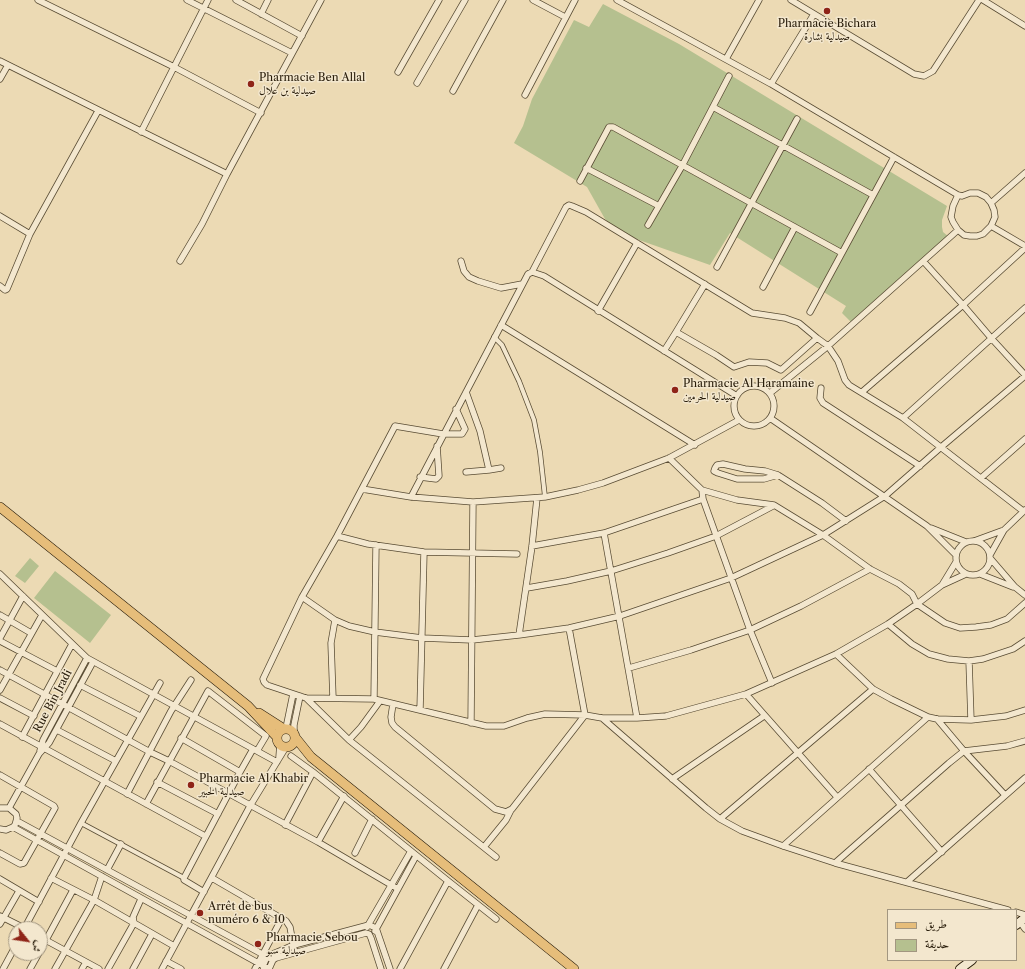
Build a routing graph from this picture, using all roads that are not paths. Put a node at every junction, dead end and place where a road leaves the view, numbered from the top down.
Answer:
1 (38, 0) edge
2 (187, 0) edge
3 (208, 0) edge
4 (236, 0) edge
5 (268, 0) edge
6 (321, 0) edge
7 (439, 0) edge
8 (465, 0) edge
9 (503, 0) edge
10 (533, 0) edge
11 (575, 0) edge
12 (618, 0) edge
13 (759, 0) edge
14 (791, 0) edge
15 (979, 0) edge
16 (983, 0) edge
17 (204, 8) junction
18 (261, 14) junction
19 (814, 14) junction
20 (565, 17) junction
21 (1025, 26) edge
22 (302, 36) junction
23 (292, 53) junction
24 (726, 59) junction
25 (0, 61) edge
26 (8, 65) junction
27 (174, 67) junction
28 (398, 72) dead end
29 (729, 76) dead end
30 (0, 79) edge
31 (417, 83) dead end
32 (771, 84) junction
33 (453, 91) dead end
34 (525, 95) dead end
35 (713, 107) junction
36 (98, 110) junction
37 (261, 113) junction
38 (797, 119) dead end
39 (141, 132) junction
40 (782, 145) junction
41 (894, 158) junction
42 (682, 166) junction
43 (586, 168) junction
44 (1025, 173) edge
45 (227, 174) junction
46 (580, 181) dead end
47 (873, 195) junction
48 (958, 195) junction
49 (991, 203) junction
50 (751, 204) junction
51 (659, 206) junction
52 (0, 216) edge
53 (648, 225) dead end
54 (991, 226) junction
55 (795, 227) junction
56 (958, 230) junction
57 (30, 234) junction
58 (637, 243) junction
59 (1025, 247) edge
60 (842, 253) junction
61 (180, 261) dead end
62 (461, 261) dead end
63 (924, 262) junction
64 (717, 267) dead end
65 (532, 272) junction
66 (522, 284) junction
67 (705, 284) junction
68 (0, 286) edge
69 (763, 287) dead end
70 (963, 305) junction
71 (1025, 308) edge
72 (598, 310) junction
73 (810, 312) dead end
74 (501, 325) junction
75 (676, 332) junction
76 (494, 337) junction
77 (817, 338) junction
78 (992, 339) junction
79 (828, 346) junction
80 (664, 350) junction
81 (781, 370) junction
82 (1025, 376) edge
83 (789, 377) junction
84 (821, 388) dead end
85 (466, 392) junction
86 (862, 392) junction
87 (770, 393) junction
88 (736, 396) junction
89 (456, 409) junction
90 (770, 418) junction
91 (903, 418) junction
92 (739, 420) junction
93 (443, 434) junction
94 (1025, 439) edge
95 (695, 445) junction
96 (436, 446) junction
97 (940, 448) junction
98 (669, 458) junction
99 (920, 466) junction
100 (501, 468) dead end
101 (489, 470) junction
102 (466, 472) dead end
103 (778, 475) junction
104 (420, 478) junction
105 (981, 478) junction
106 (362, 489) junction
107 (702, 490) junction
108 (885, 496) junction
109 (411, 497) junction
110 (545, 497) junction
111 (537, 498) junction
112 (703, 499) junction
113 (474, 502) junction
114 (774, 505) junction
115 (0, 507) edge
116 (1024, 510) edge
117 (846, 521) junction
118 (927, 526) junction
119 (1004, 530) junction
120 (604, 533) junction
121 (823, 535) junction
122 (336, 536) junction
123 (716, 536) junction
124 (973, 541) junction
125 (966, 542) junction
126 (376, 545) junction
127 (532, 546) junction
128 (424, 552) junction
129 (472, 554) junction
130 (517, 554) dead end
131 (956, 555) junction
132 (990, 556) junction
133 (956, 562) junction
134 (870, 569) junction
135 (611, 571) junction
136 (0, 574) edge
137 (966, 574) junction
138 (980, 574) junction
139 (731, 578) junction
140 (942, 585) junction
141 (527, 588) junction
142 (1015, 588) junction
143 (1025, 595) edge
144 (23, 596) junction
145 (302, 597) junction
146 (1025, 603) edge
147 (917, 604) junction
148 (0, 615) edge
149 (42, 615) junction
150 (620, 616) junction
151 (10, 620) junction
152 (335, 620) junction
153 (888, 624) junction
154 (569, 628) junction
155 (750, 630) junction
156 (375, 632) junction
157 (31, 633) junction
158 (519, 635) junction
159 (422, 638) junction
160 (0, 640) edge
161 (472, 640) junction
162 (1025, 641) edge
163 (72, 644) junction
164 (21, 653) junction
165 (836, 654) junction
166 (87, 658) junction
167 (970, 661) junction
168 (93, 662) junction
169 (629, 668) junction
170 (0, 670) edge
171 (57, 672) junction
172 (9, 675) junction
173 (191, 680) dead end
174 (160, 683) dead end
175 (772, 683) junction
176 (80, 685) junction
177 (873, 689) junction
178 (0, 690) edge
179 (746, 694) junction
180 (45, 695) junction
181 (154, 695) junction
182 (296, 695) junction
183 (0, 698) edge
184 (306, 698) junction
185 (333, 698) junction
186 (377, 700) junction
187 (62, 704) junction
188 (393, 704) junction
189 (175, 706) junction
190 (68, 708) junction
191 (252, 709) junction
192 (420, 710) junction
193 (1025, 710) edge
194 (585, 715) junction
195 (34, 716) junction
196 (140, 716) junction
197 (193, 716) junction
198 (764, 716) junction
199 (928, 717) junction
200 (602, 718) junction
201 (637, 718) junction
202 (937, 719) junction
203 (971, 720) junction
204 (471, 723) junction
205 (0, 724) edge
206 (57, 730) junction
207 (290, 732) junction
208 (22, 737) junction
209 (181, 738) junction
210 (127, 740) junction
211 (349, 740) junction
212 (1025, 741) edge
213 (284, 746) junction
214 (43, 748) junction
215 (255, 750) junction
216 (150, 752) junction
217 (964, 752) junction
218 (798, 753) junction
219 (311, 758) junction
220 (278, 760) junction
221 (116, 761) junction
222 (169, 762) junction
223 (868, 769) junction
224 (240, 772) junction
225 (313, 772) junction
226 (0, 775) edge
227 (1025, 778) edge
228 (672, 779) junction
229 (104, 782) junction
230 (157, 782) junction
231 (20, 787) junction
232 (127, 794) junction
233 (228, 794) junction
234 (1004, 795) junction
235 (344, 796) junction
236 (837, 797) junction
237 (146, 804) junction
238 (901, 805) junction
239 (250, 806) junction
240 (0, 808) edge
241 (9, 808) junction
242 (512, 809) junction
243 (218, 814) junction
244 (372, 819) junction
245 (720, 819) junction
246 (17, 821) junction
247 (80, 823) junction
248 (286, 825) junction
249 (13, 827) junction
250 (0, 829) edge
251 (41, 834) junction
252 (205, 836) junction
253 (37, 841) junction
254 (318, 842) junction
255 (121, 844) junction
256 (783, 846) junction
257 (484, 847) junction
258 (68, 848) junction
259 (411, 851) junction
260 (355, 852) dead end
261 (942, 852) junction
262 (0, 853) edge
263 (64, 855) junction
264 (416, 856) junction
265 (496, 857) dead end
266 (835, 863) junction
267 (107, 870) junction
268 (102, 876) junction
269 (51, 878) junction
270 (184, 878) junction
271 (212, 878) junction
272 (0, 879) edge
273 (448, 881) junction
274 (907, 882) junction
275 (391, 885) junction
276 (398, 889) junction
277 (73, 890) junction
278 (19, 891) junction
279 (204, 892) junction
280 (141, 899) junction
281 (94, 900) junction
282 (39, 902) junction
283 (478, 905) junction
284 (1004, 909) edge
285 (191, 916) junction
286 (2, 917) edge
287 (282, 918) junction
288 (496, 919) dead end
289 (29, 921) edge
290 (134, 923) junction
291 (0, 924) edge
292 (186, 924) junction
293 (368, 925) junction
294 (376, 928) junction
295 (152, 934) junction
296 (362, 935) junction
297 (48, 936) edge
298 (371, 938) junction
299 (48, 941) edge
300 (294, 945) junction
301 (174, 946) junction
302 (65, 950) junction
303 (295, 953) junction
304 (265, 956) junction
305 (8, 960) edge
306 (273, 960) junction
307 (166, 961) junction
308 (971, 961) edge
309 (86, 962) junction
310 (265, 967) edge
311 (3, 969) edge
312 (55, 969) edge
313 (82, 969) edge
314 (99, 969) edge
315 (108, 969) edge
316 (133, 969) edge
317 (162, 969) edge
318 (181, 969) edge
319 (255, 969) edge
320 (381, 969) edge
321 (390, 969) edge
322 (400, 969) edge
323 (444, 969) edge
324 (574, 969) edge
325 (960, 969) edge

1 - 27 street
2 - 17 street
3 - 17 street
4 - 18 street
5 - 18 street
6 - 22 street
7 - 28 street
8 - 31 street
9 - 33 street
10 - 20 street
11 - 20 street
12 - 24 street
13 - 24 street
14 - 19 street
15 - 19 street
16 - 21 street
17 - 23 street
17 - 27 street
18 - 22 street
19 - 32 street
20 - 34 street
22 - 23 street
23 - 37 street
24 - 32 street
25 - 26 street
26 - 30 street
26 - 36 street
27 - 37 street
27 - 39 street
29 - 35 street
32 - 41 street
35 - 40 street
35 - 42 street
36 - 39 street
36 - 57 street
37 - 45 street
38 - 40 street
39 - 45 street
40 - 47 street
40 - 50 street
41 - 47 street
41 - 48 street
42 - 43 street
42 - 50 street
42 - 51 street
43 - 46 street
43 - 51 street
44 - 49 street
45 - 61 street
47 - 60 street
48 - 49 street
48 - 56 street
49 - 54 street
50 - 55 street
50 - 64 street
51 - 53 street
52 - 57 street
54 - 56 street
54 - 59 street
55 - 60 street
55 - 69 street
56 - 63 street
57 - 68 street
58 - 65 street
58 - 67 street
58 - 72 street
59 - 70 street
60 - 73 street
62 - 66 street
63 - 70 street
63 - 79 street
65 - 66 street
65 - 72 street
66 - 74 street
67 - 75 street
67 - 77 street
70 - 78 street
70 - 86 street
71 - 78 street
72 - 80 street
74 - 76 street
74 - 95 street
75 - 80 street
75 - 81 street
76 - 85 street
76 - 110 street
77 - 79 street
77 - 81 street
78 - 82 street
78 - 91 street
79 - 83 street
79 - 86 street
80 - 88 street
81 - 83 street
82 - 97 street
83 - 87 street
84 - 99 street
85 - 89 street
85 - 101 street
86 - 91 street
87 - 88 street
87 - 90 street
88 - 92 street
89 - 93 street
89 - 93 street
90 - 92 street
90 - 108 street
91 - 97 street
92 - 95 street
93 - 96 street
93 - 106 street
94 - 105 street
95 - 98 street
96 - 104 street
96 - 104 street
97 - 99 street
97 - 105 street
98 - 107 street
98 - 110 street
99 - 108 street
100 - 101 street
101 - 102 street
103 - 103 street
103 - 117 street
104 - 109 street
105 - 116 street
106 - 109 street
106 - 122 street
107 - 112 street
107 - 114 street
108 - 117 street
108 - 118 street
109 - 113 street
110 - 111 street
111 - 113 street
111 - 127 street
112 - 120 street
112 - 123 street
113 - 129 street
114 - 121 street
114 - 123 street
115 - 191 main road
116 - 119 street
117 - 121 street
118 - 125 street
118 - 131 street
119 - 124 street
119 - 132 street
120 - 127 street
120 - 135 street
121 - 134 street
121 - 139 street
122 - 126 street
122 - 145 street
123 - 135 street
123 - 139 street
124 - 125 street
124 - 132 street
125 - 131 street
126 - 128 street
126 - 156 street
127 - 141 street
128 - 129 street
128 - 159 street
129 - 130 street
129 - 161 street
131 - 133 street
132 - 138 street
132 - 142 street
133 - 137 street
133 - 140 street
134 - 147 street
134 - 155 street
135 - 141 street
135 - 150 street
136 - 144 street
137 - 138 street
137 - 140 street
138 - 142 street
139 - 150 street
139 - 155 street
140 - 147 street
141 - 158 street
142 - 143 street
144 - 149 street
144 - 151 street
145 - 152 street
145 - 182 street
146 - 147 street
147 - 153 street
148 - 151 street
149 - 157 street
149 - 163 street
150 - 154 street
150 - 169 street
151 - 157 street
151 - 160 street
152 - 156 street
152 - 185 street
153 - 165 street
153 - 167 street
154 - 158 street
154 - 194 street
155 - 169 street
155 - 175 street
156 - 159 street
156 - 186 street
157 - 164 street
158 - 161 street
159 - 161 street
159 - 192 street
160 - 164 street
161 - 204 street
162 - 167 street
163 - 166 street
163 - 171 street
164 - 171 street
164 - 172 street
165 - 175 street
165 - 177 street
166 - 168 street
166 - 187 street, Rue Bin Jradi
167 - 203 street
168 - 176 street, Rue Bin Jradi
168 - 181 street
169 - 201 street
170 - 172 street
171 - 180 street
172 - 178 street
172 - 180 street
173 - 189 street
174 - 181 street
175 - 179 street
176 - 190 street, Rue Bin Jradi
176 - 196 street
177 - 199 street
177 - 218 street
179 - 198 street
179 - 201 street
180 - 187 street
180 - 195 street
181 - 189 street
181 - 196 street
182 - 184 street
182 - 207 street
182 - 207 street
183 - 195 street
184 - 185 street
184 - 211 street
185 - 186 street
186 - 188 street
186 - 211 street
187 - 190 street
187 - 214 street, Rue Bin Jradi
188 - 192 street
188 - 242 street
189 - 197 street
189 - 216 street
190 - 206 street, Rue Bin Jradi
190 - 210 street
191 - 207 main road
191 - 213 main road
192 - 204 street
193 - 203 street
194 - 200 street
194 - 204 street
194 - 242 street
195 - 208 street
196 - 210 street
197 - 209 street
197 - 215 street
197 - 215 street
198 - 218 street
198 - 228 street
199 - 202 street
199 - 223 street
200 - 201 street
200 - 228 street
202 - 203 street
202 - 217 street
205 - 208 street
206 - 214 street, Rue Bin Jradi
206 - 221 street
207 - 213 main road
207 - 213 main road
207 - 219 main road
208 - 214 street
209 - 222 street
209 - 224 street
210 - 216 street
210 - 221 street
211 - 257 street
212 - 217 street
213 - 219 main road
213 - 220 street
213 - 225 street
214 - 229 street
214 - 231 street, Rue Bin Jradi
215 - 220 street
215 - 224 street
216 - 222 street
216 - 232 street
217 - 234 street
217 - 238 street
218 - 236 street
218 - 245 street
219 - 324 main road
220 - 239 street
221 - 229 street
222 - 230 street
222 - 233 street
223 - 236 street
223 - 238 street
224 - 233 street
225 - 235 street
225 - 248 street
226 - 231 street
227 - 234 street
228 - 245 street
229 - 232 street
229 - 247 street
230 - 237 street
230 - 243 street
231 - 241 street, Rue Bin Jradi
231 - 251 street
232 - 237 street
233 - 239 street
233 - 243 street
234 - 261 street
235 - 244 street
235 - 254 street
236 - 256 street
237 - 252 street
238 - 261 street
238 - 266 street
239 - 248 street
239 - 271 street
240 - 241 street
241 - 246 street
242 - 257 street
243 - 252 street
244 - 259 street
244 - 260 street
245 - 256 street
246 - 249 street
246 - 251 street
247 - 255 street
247 - 258 street
248 - 254 street
249 - 250 street
249 - 253 street
251 - 253 street
251 - 258 street
252 - 270 street
253 - 262 street
253 - 263 street
254 - 275 street
255 - 267 street
255 - 270 street
256 - 266 street
257 - 265 street
258 - 263 street
258 - 267 street
259 - 264 street
259 - 275 street
261 - 274 street
263 - 268 street
263 - 269 street
264 - 273 street
264 - 276 street
266 - 274 street
267 - 285 street
268 - 280 street
268 - 281 street
269 - 277 street
269 - 282 street
270 - 279 street
271 - 279 street
271 - 287 street
272 - 278 street
273 - 283 street
273 - 322 street
274 - 284 street
275 - 276 street
275 - 293 street
276 - 294 street
277 - 281 street
277 - 297 street
278 - 282 street
278 - 286 street
279 - 285 street
280 - 290 street
280 - 292 street
281 - 290 street
281 - 302 street
282 - 289 street
283 - 288 street
283 - 323 street
285 - 292 street
285 - 304 street
286 - 291 street
287 - 300 street
287 - 304 street
290 - 295 street
290 - 315 street
292 - 301 street
292 - 310 street
293 - 294 street
293 - 296 street
293 - 300 street
294 - 298 street
294 - 321 street
295 - 301 street
295 - 316 street
296 - 298 street
296 - 303 street
298 - 320 street
299 - 302 street
300 - 303 street
300 - 304 street
301 - 307 street
302 - 309 street
302 - 312 street
303 - 306 street
304 - 306 street
304 - 310 street
305 - 311 street
306 - 310 street
307 - 317 street
307 - 318 street
308 - 325 main road
309 - 313 street
309 - 314 street
310 - 319 street

